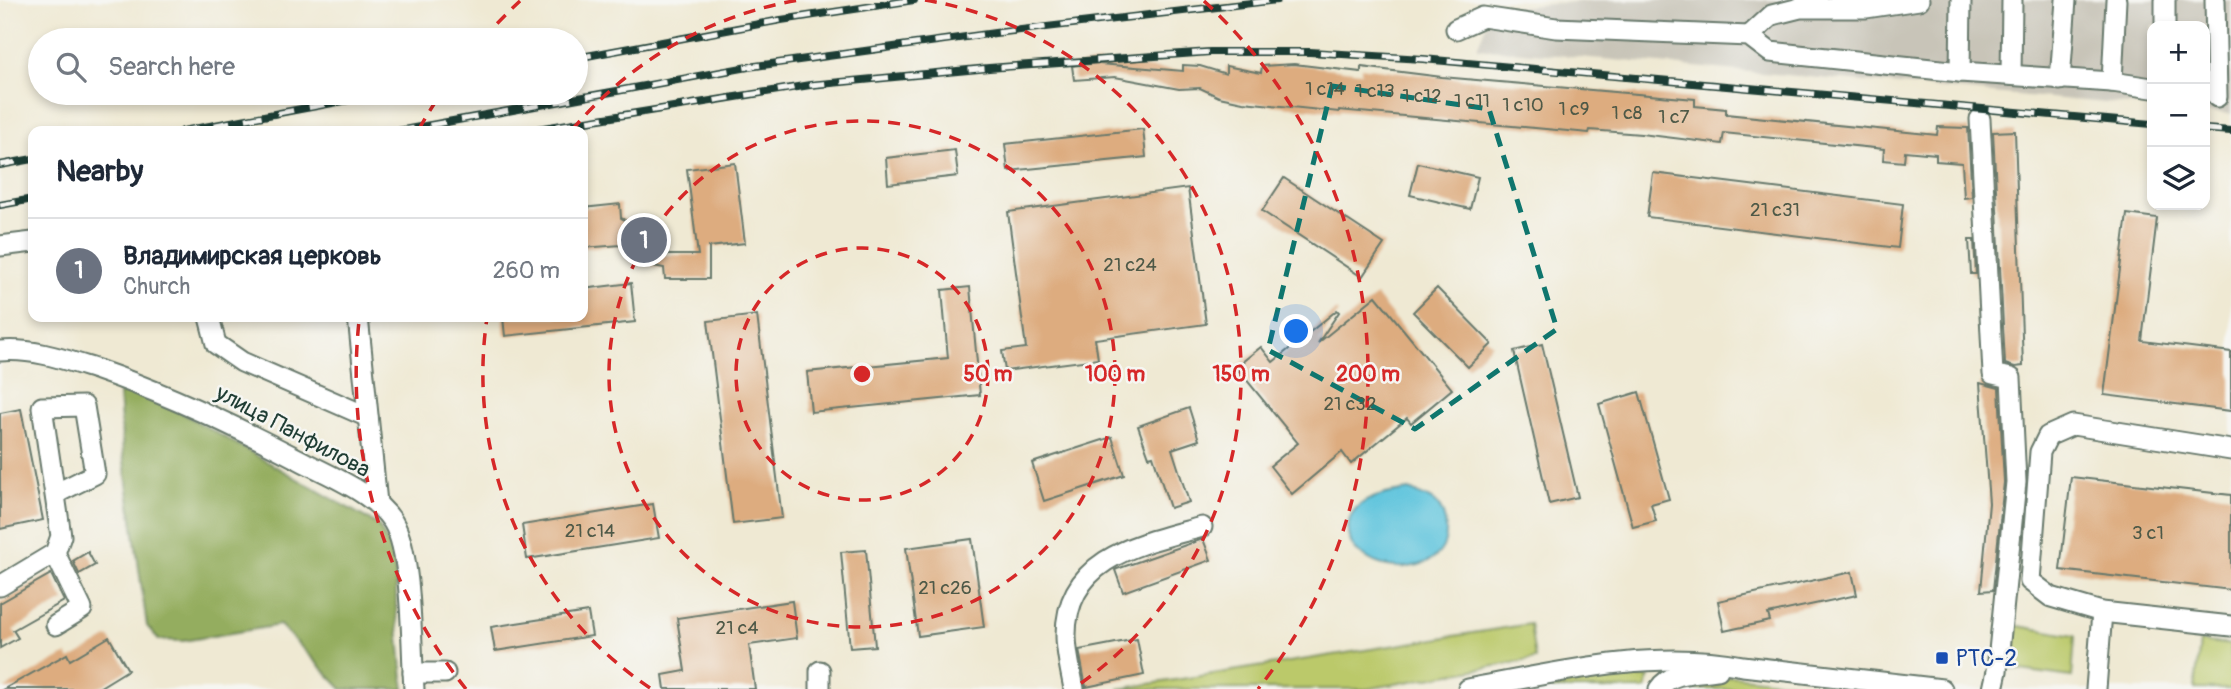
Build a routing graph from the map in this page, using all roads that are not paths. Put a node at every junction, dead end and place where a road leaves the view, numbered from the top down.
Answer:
1 (1919, 0) edge
2 (1961, 0) edge
3 (2012, 0) edge
4 (2066, 0) edge
5 (2116, 0) edge
6 (2165, 0) edge
7 (2215, 0) edge
8 (2165, 21) edge
9 (1455, 29) dead end
10 (1749, 36) junction
11 (1960, 72) junction
12 (2011, 75) junction
13 (2060, 80) junction
14 (2112, 82) junction
15 (2147, 87) edge
16 (2217, 97) edge
17 (1980, 119) dead end
18 (28, 243) edge
19 (0, 246) edge
20 (210, 322) edge
21 (358, 322) edge
22 (0, 351) edge
23 (368, 417) junction
24 (2231, 450) edge
25 (55, 494) junction
26 (377, 503) junction
27 (1202, 527) dead end
28 (55, 553) junction
29 (0, 586) edge
30 (2102, 612) junction
31 (56, 625) dead end
32 (2231, 626) edge
33 (1743, 666) junction
34 (445, 673) dead end
35 (413, 681) edge
36 (1074, 689) edge
37 (1468, 689) edge
38 (1659, 689) edge
39 (1942, 689) edge
40 (1993, 689) edge
41 (2096, 689) edge

1 - 10 street
2 - 11 street
3 - 12 street
4 - 13 street
5 - 14 street
6 - 8 street
7 - 16 street
9 - 10 street
10 - 11 street
11 - 12 street
12 - 13 street
13 - 14 street
14 - 15 street
17 - 40 street
18 - 19 street
20 - 23 street
21 - 23 street
22 - 26 street, улица Панфилова
23 - 26 street
24 - 30 street
25 - 25 street
25 - 28 street
26 - 35 street, улица Панфилова
27 - 36 street
28 - 29 street
28 - 31 street
30 - 32 street
30 - 41 street
33 - 37 street
33 - 38 street
33 - 39 street
34 - 35 street

